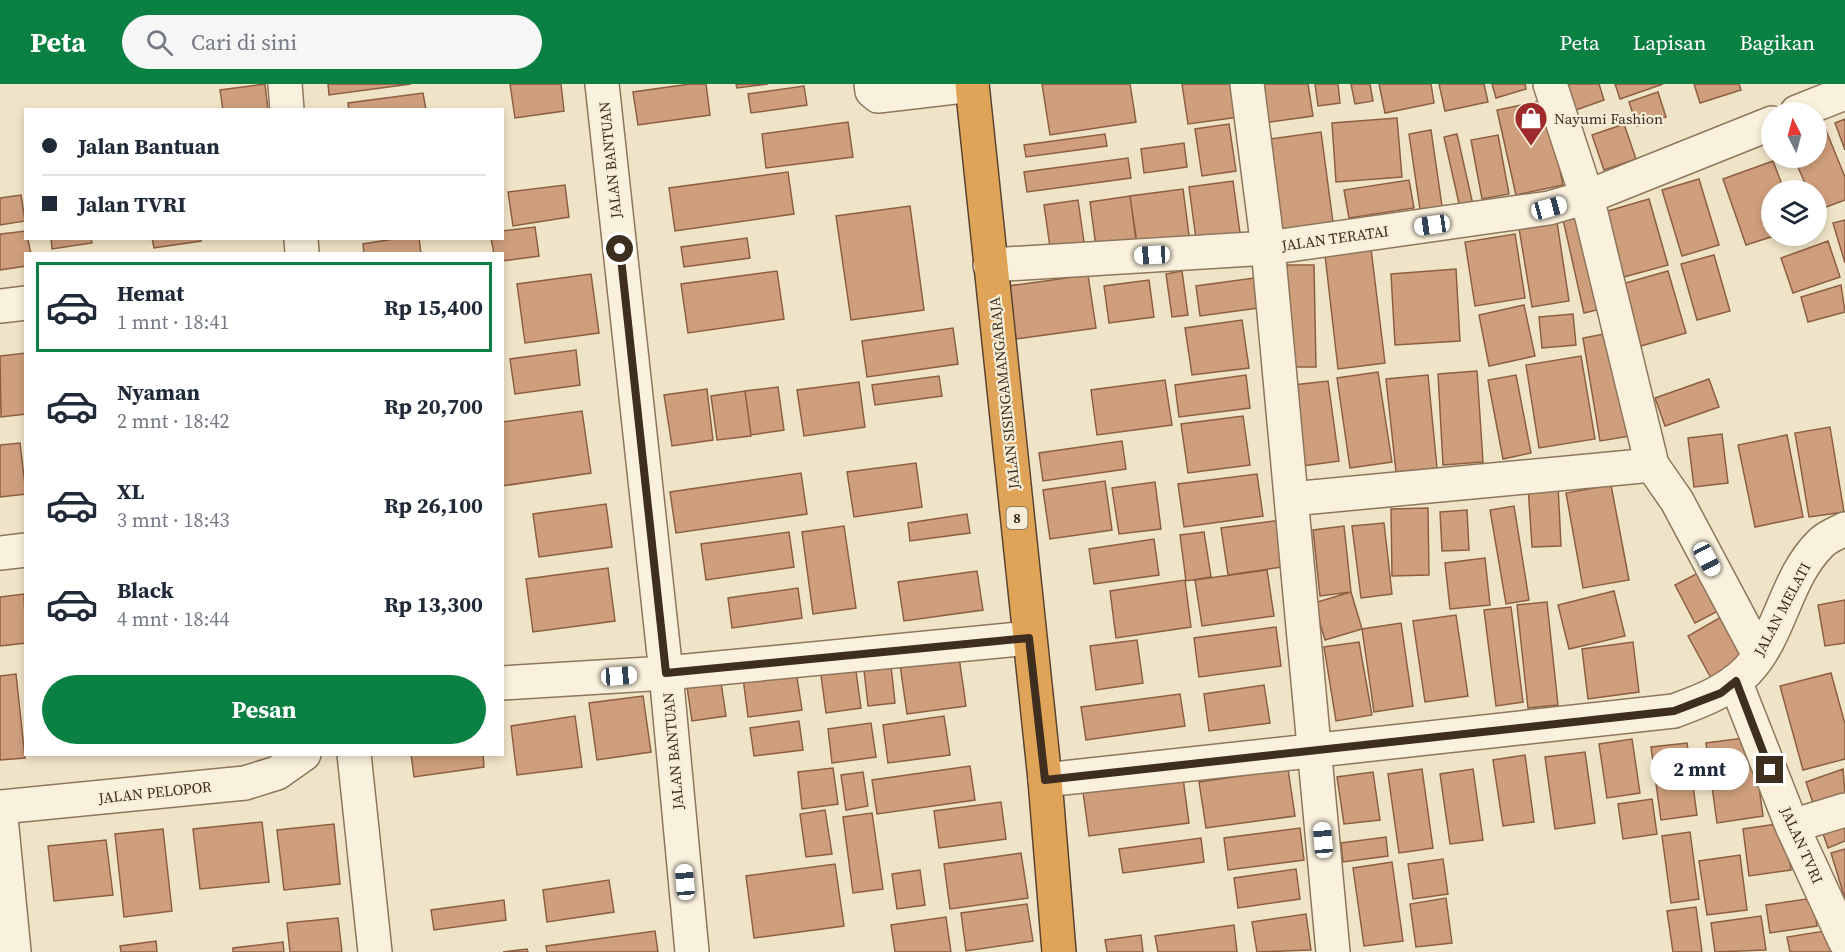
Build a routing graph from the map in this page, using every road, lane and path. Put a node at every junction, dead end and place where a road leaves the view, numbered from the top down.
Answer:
1 (285, 84) edge
2 (602, 84) edge
3 (871, 84) edge
4 (972, 84) edge
5 (1247, 84) edge
6 (1550, 84) edge
7 (1845, 93) edge
8 (1822, 102) edge
9 (287, 108) edge
10 (1761, 127) edge
11 (1587, 197) junction
12 (1268, 248) junction
13 (990, 265) junction
14 (24, 303) edge
15 (0, 306) edge
16 (1652, 465) junction
17 (1291, 499) junction
18 (1845, 529) edge
19 (24, 550) edge
20 (0, 553) edge
21 (1029, 638) junction
22 (1759, 655) junction
23 (666, 673) junction
24 (1736, 681) junction
25 (504, 683) edge
26 (1315, 750) junction
27 (301, 756) edge
28 (354, 756) edge
29 (1045, 780) junction
30 (0, 807) edge
31 (1845, 810) edge
32 (1792, 826) junction
33 (1845, 941) edge
34 (14, 952) edge
35 (375, 952) edge
36 (692, 952) edge
37 (1059, 952) edge
38 (1333, 952) edge

1 - 9 street
2 - 23 street, JALAN BANTUAN
3 - 4 street
4 - 13 highway, JALAN SISINGAMANGARAJA / 8
5 - 12 street
6 - 11 street
7 - 8 street
10 - 11 street, JALAN TERATAI
11 - 12 street, JALAN TERATAI
11 - 16 street
12 - 13 street, JALAN TERATAI
12 - 17 street
13 - 21 highway, JALAN SISINGAMANGARAJA / 8
14 - 15 street
16 - 17 street
16 - 22 street
17 - 26 street
18 - 22 street, JALAN MELATI
19 - 20 street
21 - 23 street
21 - 29 highway, JALAN SISINGAMANGARAJA / 8
22 - 24 street, JALAN MELATI
23 - 25 street
23 - 36 street, JALAN BANTUAN
24 - 26 street, JALAN MELATI
24 - 32 street, JALAN TVRI
26 - 29 street, JALAN MELATI
26 - 38 street
27 - 30 street, JALAN PELOPOR
28 - 35 street
29 - 37 highway, JALAN SISINGAMANGARAJA / 8
30 - 34 street
31 - 32 street
32 - 33 street, JALAN TVRI

